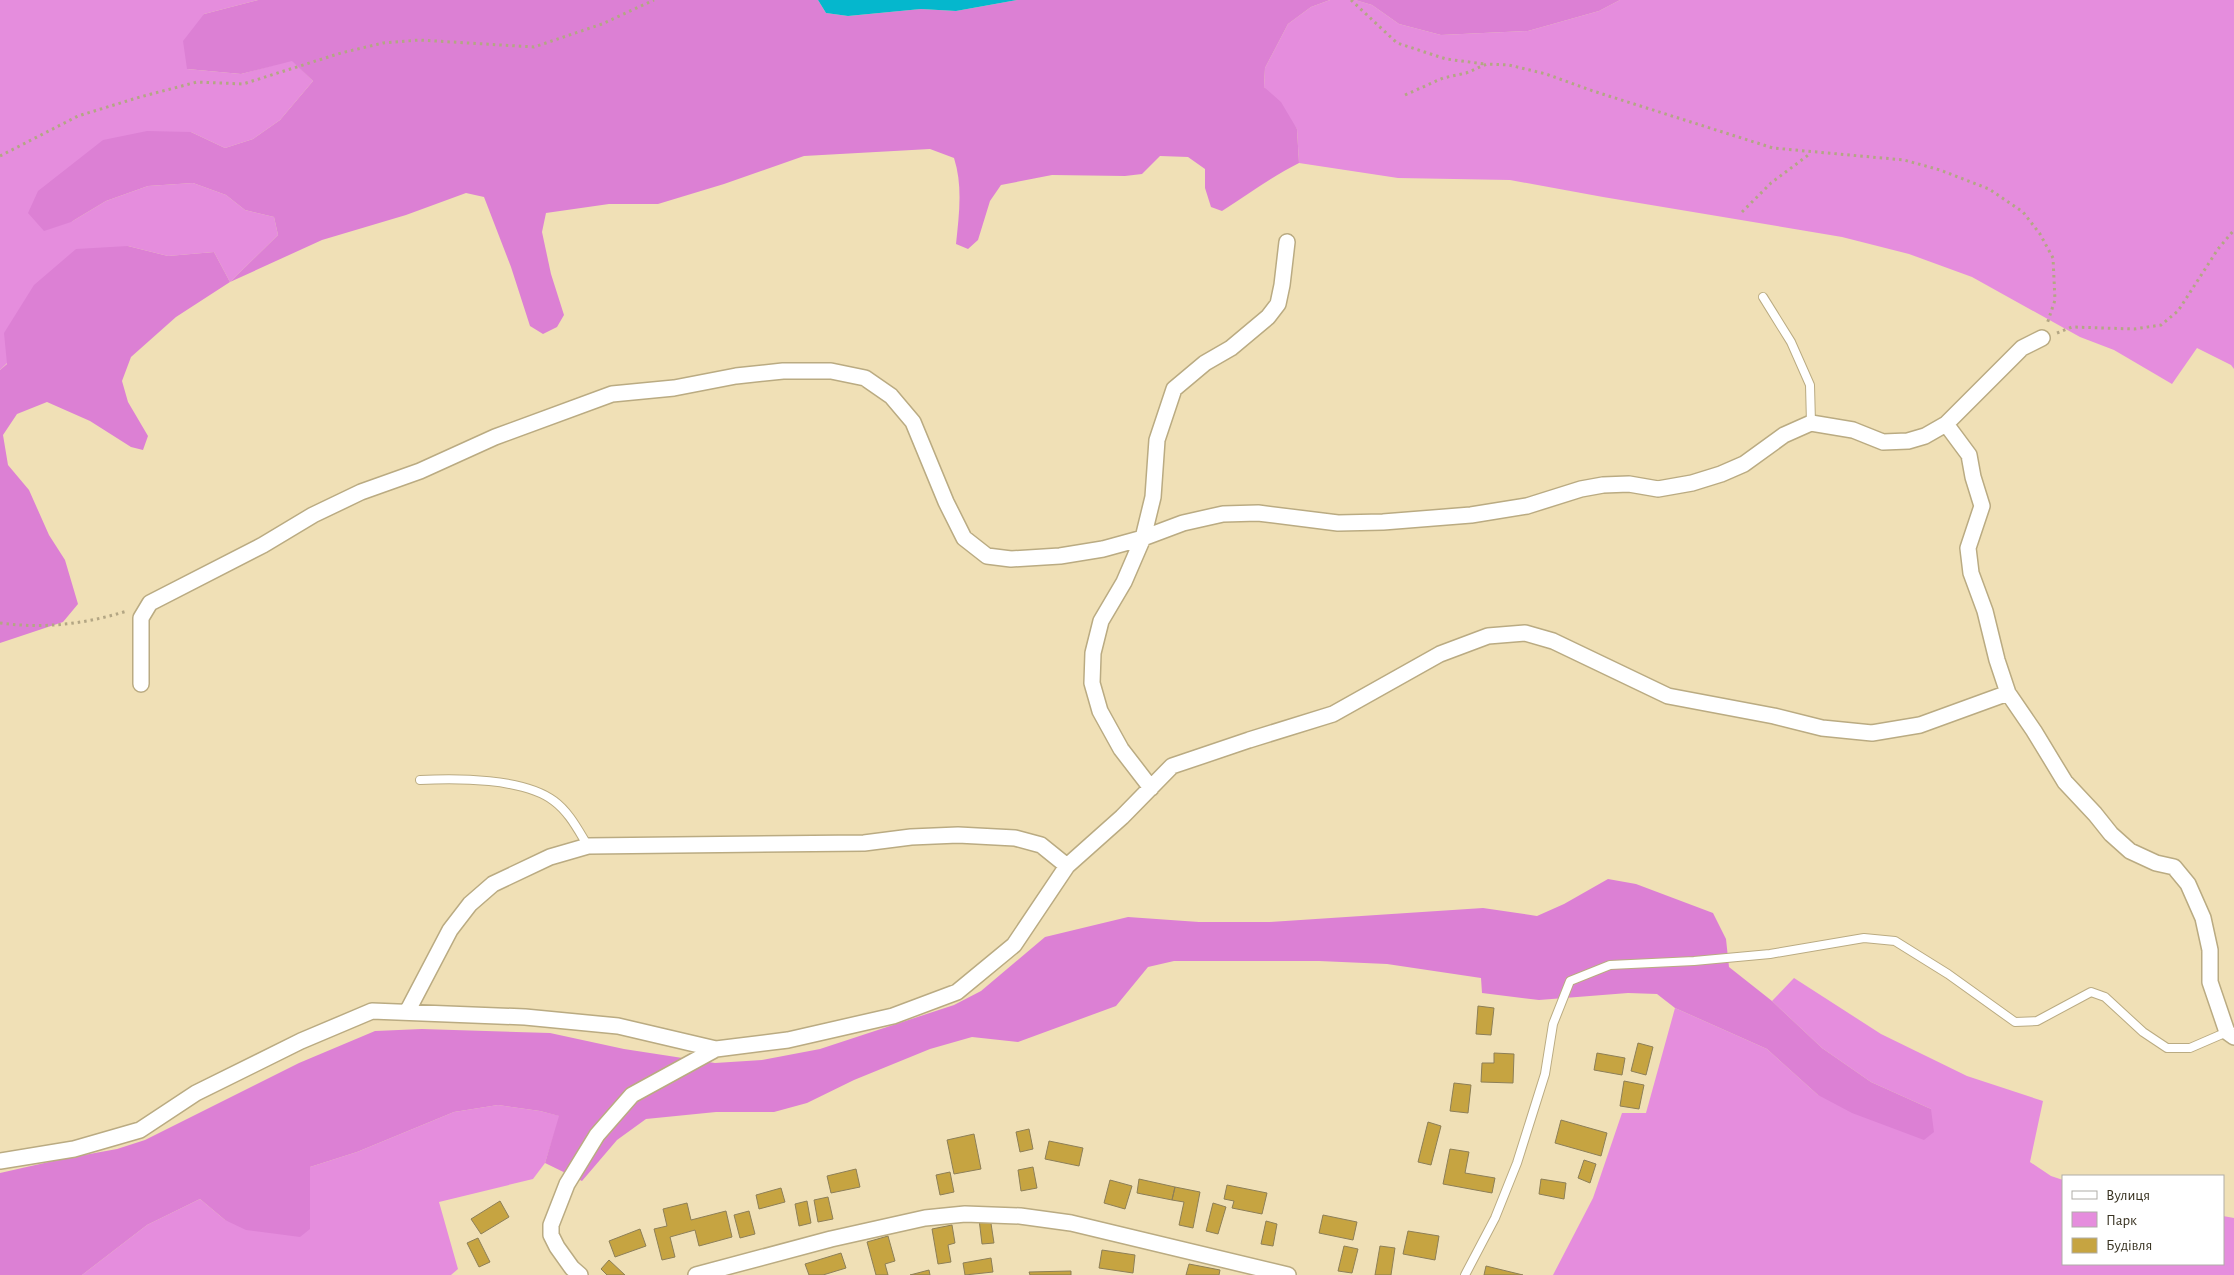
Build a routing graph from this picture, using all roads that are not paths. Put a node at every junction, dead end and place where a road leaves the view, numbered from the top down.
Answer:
1 (1287, 242) dead end
2 (1763, 297) dead end
3 (2042, 338) road end
4 (1811, 422) junction
5 (1946, 424) junction
6 (1143, 538) junction
7 (141, 684) dead end
8 (2008, 693) junction
9 (420, 780) dead end
10 (1152, 788) junction
11 (588, 846) junction
12 (1067, 866) junction
13 (408, 1012) junction
14 (2231, 1035) edge
15 (716, 1049) junction
16 (0, 1161) edge
17 (580, 1275) edge
18 (696, 1275) edge
19 (1288, 1275) edge
20 (1465, 1275) edge

1 - 6 street
2 - 4 lane
3 - 5 street
4 - 5 street
4 - 6 street
5 - 8 street
6 - 7 street
6 - 10 street
8 - 10 street
8 - 14 street
9 - 11 lane
10 - 12 street
11 - 12 street
11 - 13 street
12 - 15 street
13 - 15 street
13 - 16 street
14 - 20 lane
15 - 17 street
18 - 19 street

